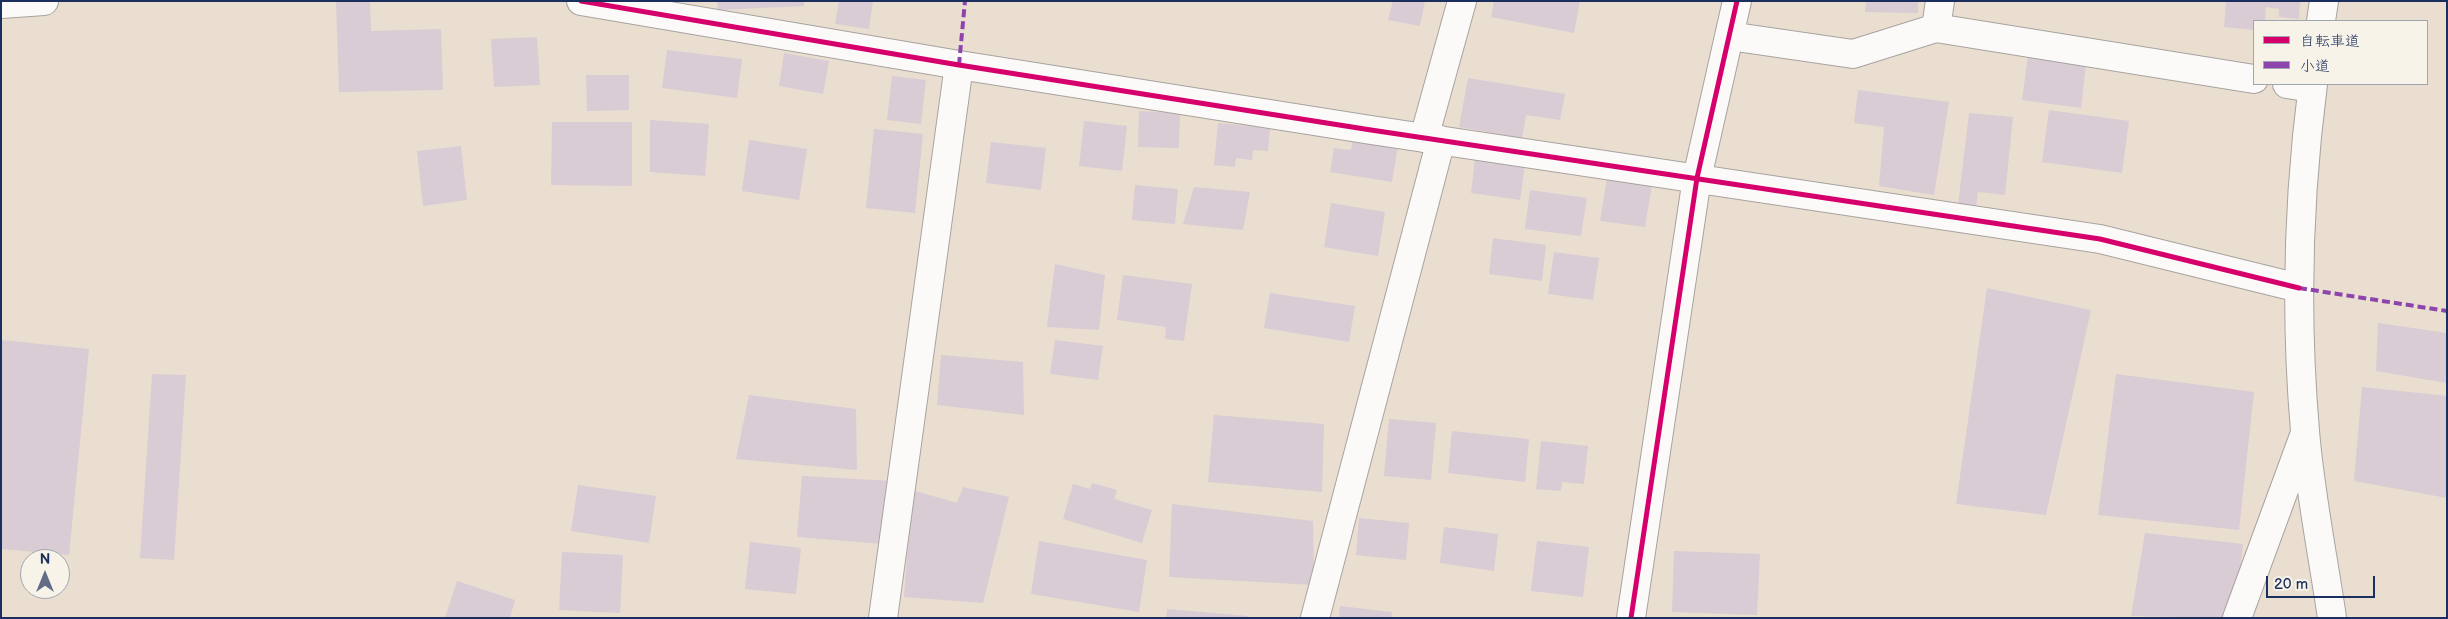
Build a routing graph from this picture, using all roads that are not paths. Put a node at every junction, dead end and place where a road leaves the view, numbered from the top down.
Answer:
1 (44, 1) edge
2 (581, 1) edge
3 (1462, 1) edge
4 (1737, 1) edge
5 (1940, 1) edge
6 (2324, 1) edge
7 (1, 4) edge
8 (2321, 20) edge
9 (1936, 28) junction
10 (1729, 36) junction
11 (959, 66) junction
12 (2253, 79) edge
13 (2304, 85) edge
14 (1432, 139) junction
15 (1697, 178) junction
16 (2299, 288) junction
17 (2305, 433) junction
18 (883, 618) edge
19 (1315, 618) edge
20 (1631, 618) edge
21 (2237, 618) edge
22 (2332, 618) edge

1 - 7 street
2 - 11 street
3 - 14 street
4 - 10 street
5 - 9 street
6 - 8 street
9 - 10 street
9 - 12 street
10 - 15 street
11 - 14 street
11 - 18 street
13 - 16 street
14 - 15 street
14 - 19 street
15 - 16 street
15 - 20 street
16 - 17 street
17 - 21 street
17 - 22 street

